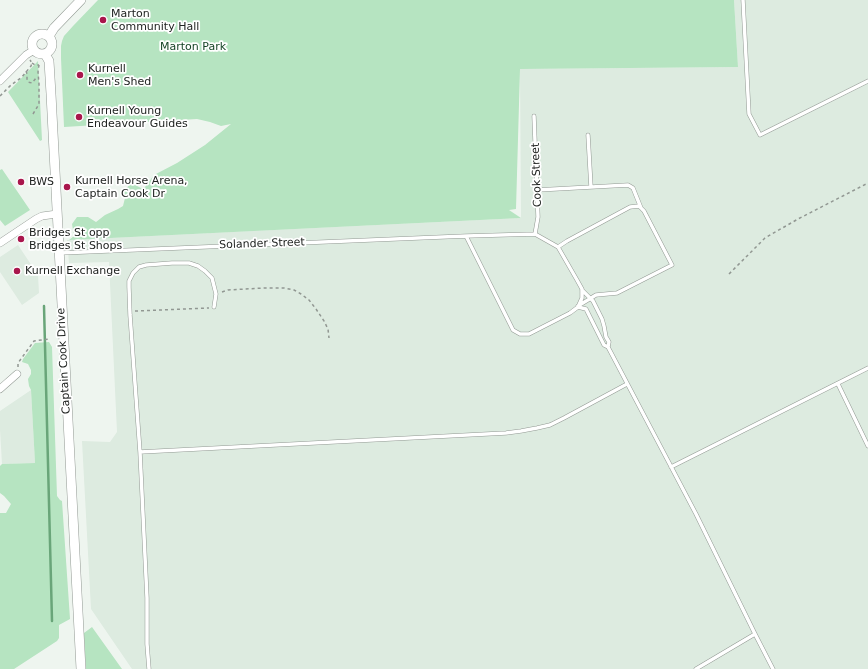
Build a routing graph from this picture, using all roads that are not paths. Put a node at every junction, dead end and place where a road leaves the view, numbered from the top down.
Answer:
1 (81, 0) edge
2 (743, 0) edge
3 (49, 36) junction
4 (30, 52) junction
5 (47, 57) junction
6 (0, 81) edge
7 (868, 82) edge
8 (534, 116) dead end
9 (588, 135) dead end
10 (591, 187) junction
11 (537, 190) junction
12 (641, 208) junction
13 (57, 214) junction
14 (535, 234) junction
15 (466, 236) junction
16 (0, 243) edge
17 (558, 247) junction
18 (59, 253) junction
19 (582, 289) junction
20 (590, 298) junction
21 (578, 307) junction
22 (214, 308) road end
23 (608, 347) junction
24 (868, 368) edge
25 (17, 374) road end
26 (627, 384) junction
27 (838, 384) junction
28 (0, 389) edge
29 (868, 446) edge
30 (140, 452) junction
31 (671, 467) junction
32 (755, 634) junction
33 (81, 669) edge
34 (149, 669) edge
35 (696, 669) edge
36 (773, 669) edge

1 - 3 main road
2 - 7 lane
3 - 4 main road
3 - 5 main road, Captain Cook Drive
4 - 5 main road
4 - 6 street
5 - 13 main road, Captain Cook Drive
8 - 11 lane, Cook Street
9 - 10 lane
10 - 11 lane
10 - 12 lane
11 - 14 lane, Cook Street
12 - 17 lane
12 - 20 lane
13 - 16 street
13 - 18 main road, Captain Cook Drive
14 - 15 lane, Solander Street
14 - 17 lane
15 - 18 lane, Solander Street
15 - 21 lane
17 - 19 lane
18 - 33 main road, Captain Cook Drive
19 - 20 lane
19 - 21 lane
20 - 21 lane
20 - 23 lane
21 - 23 lane
22 - 30 lane
23 - 26 lane
24 - 27 lane
25 - 28 street
26 - 30 lane
26 - 31 lane
27 - 29 lane
27 - 31 lane
30 - 34 lane
31 - 32 lane
32 - 35 lane
32 - 36 lane

